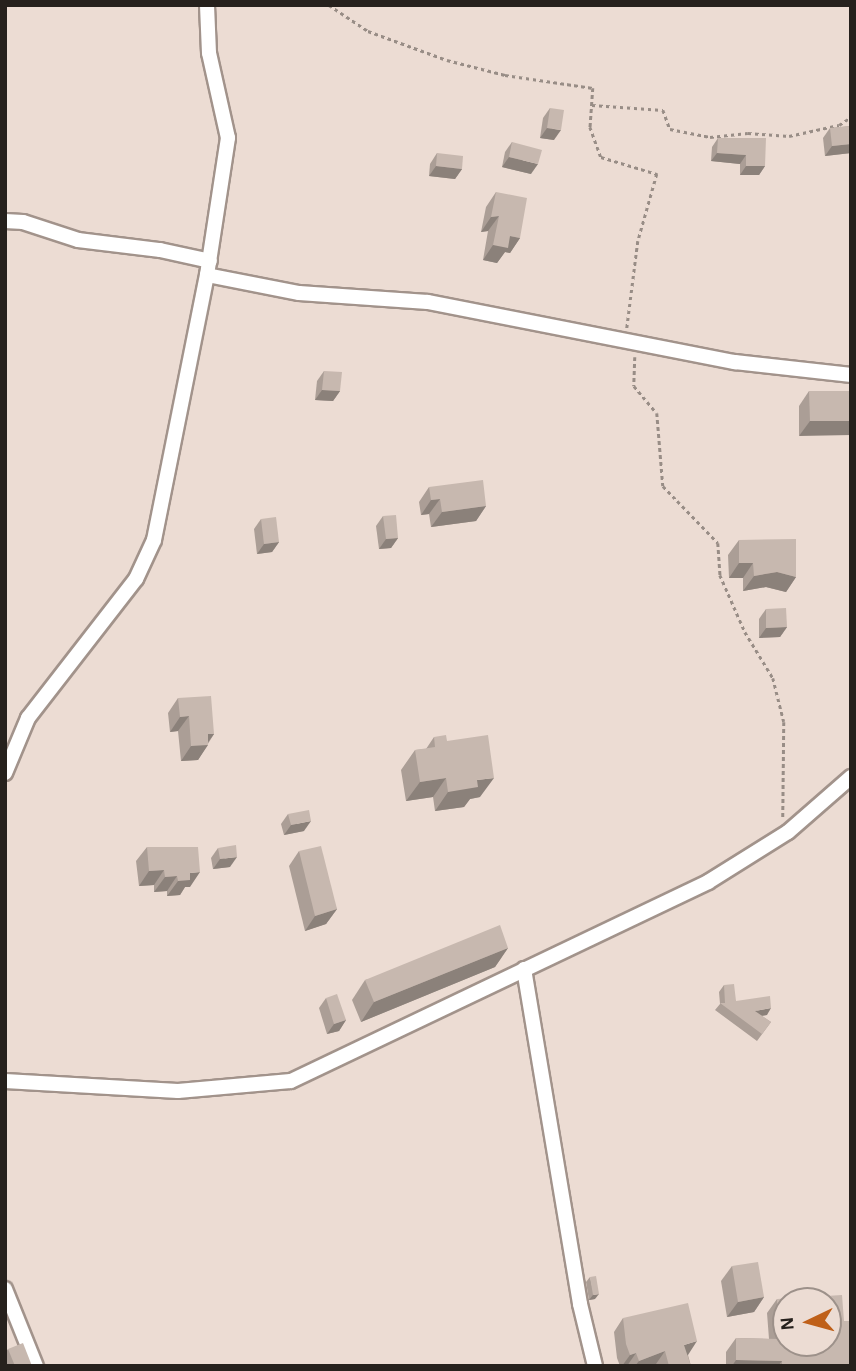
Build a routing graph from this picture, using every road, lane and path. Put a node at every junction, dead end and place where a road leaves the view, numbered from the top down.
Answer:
1 (207, 5) edge
2 (328, 5) edge
3 (592, 105) junction
4 (851, 117) edge
5 (5, 221) edge
6 (209, 268) junction
7 (631, 343) junction
8 (851, 375) edge
9 (5, 773) edge
10 (851, 777) edge
11 (782, 836) junction
12 (524, 969) junction
13 (5, 1081) edge
14 (5, 1289) edge
15 (36, 1366) edge
16 (595, 1366) edge

1 - 6 street
2 - 3 path
3 - 4 path
3 - 7 path
5 - 6 street
6 - 7 street
6 - 9 street
7 - 8 street
7 - 11 path
10 - 11 street
11 - 12 street
12 - 13 street
12 - 16 street
14 - 15 street

